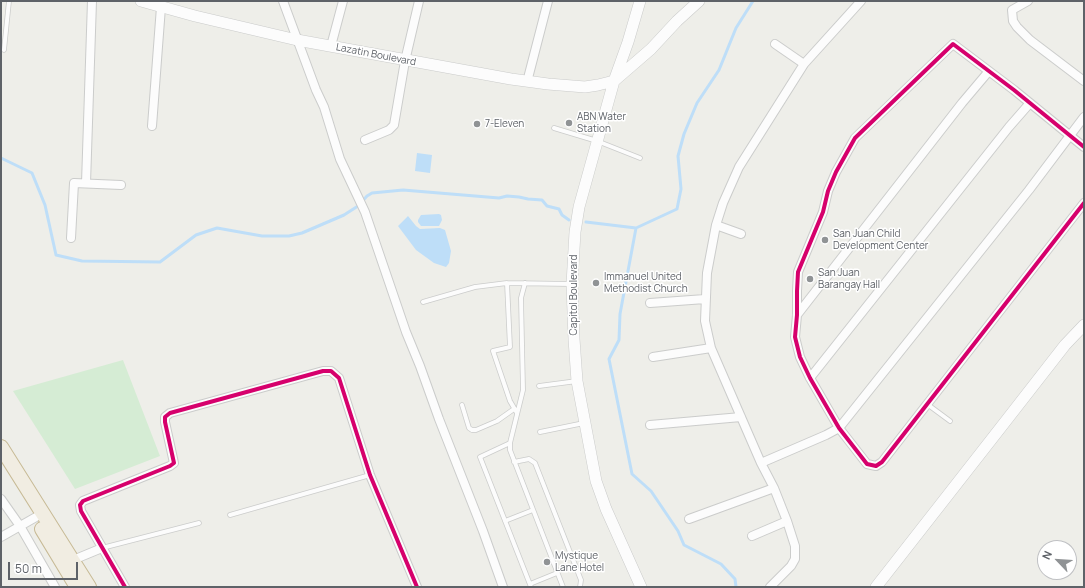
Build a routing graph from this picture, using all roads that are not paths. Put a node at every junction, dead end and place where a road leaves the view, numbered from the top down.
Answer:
1 (9, 1) edge
2 (92, 1) edge
3 (141, 1) edge
4 (283, 1) edge
5 (343, 1) edge
6 (419, 1) edge
7 (548, 1) edge
8 (640, 1) edge
9 (699, 1) edge
10 (861, 1) edge
11 (1028, 1) edge
12 (161, 7) junction
13 (297, 40) junction
14 (775, 44) dead end
15 (330, 46) junction
16 (4, 50) dead end
17 (405, 61) junction
18 (804, 64) junction
19 (989, 71) junction
20 (614, 81) junction
21 (1084, 81) edge
22 (527, 82) junction
23 (1030, 103) junction
24 (1084, 117) edge
25 (152, 126) dead end
26 (554, 128) dead end
27 (1070, 136) junction
28 (365, 140) dead end
29 (597, 141) junction
30 (1084, 147) edge
31 (640, 158) dead end
32 (86, 183) junction
33 (121, 185) dead end
34 (1084, 203) edge
35 (716, 225) junction
36 (741, 234) dead end
37 (72, 238) dead end
38 (507, 283) junction
39 (525, 283) junction
40 (572, 284) junction
41 (705, 299) junction
42 (423, 302) dead end
43 (650, 303) dead end
44 (798, 315) junction
45 (1084, 325) edge
46 (712, 348) junction
47 (653, 357) dead end
48 (810, 378) junction
49 (577, 381) junction
50 (539, 386) dead end
51 (927, 404) junction
52 (462, 405) dead end
53 (516, 411) junction
54 (741, 417) junction
55 (950, 421) dead end
56 (584, 423) junction
57 (650, 425) dead end
58 (839, 428) junction
59 (540, 432) dead end
60 (510, 443) junction
61 (1, 448) edge
62 (514, 462) junction
63 (761, 463) junction
64 (1, 464) edge
65 (370, 475) junction
66 (774, 488) junction
67 (1, 498) edge
68 (533, 510) junction
69 (39, 515) junction
70 (230, 516) dead end
71 (689, 518) dead end
72 (504, 521) junction
73 (787, 521) junction
74 (199, 523) dead end
75 (20, 526) junction
76 (752, 536) dead end
77 (1, 537) edge
78 (102, 548) junction
79 (73, 560) junction
80 (557, 573) junction
81 (531, 586) edge
82 (54, 587) edge
83 (77, 587) edge
84 (89, 587) edge
85 (125, 587) edge
86 (417, 587) edge
87 (503, 587) edge
88 (563, 587) edge
89 (580, 587) edge
90 (641, 587) edge
91 (770, 587) edge
92 (876, 587) edge

1 - 16 lane
2 - 32 street
3 - 12 main road, Lazatin Boulevard
4 - 13 street
5 - 15 street
6 - 17 street
7 - 22 street
8 - 20 main road, Capitol Boulevard
9 - 20 main road
10 - 18 street
11 - 21 street
12 - 13 main road, Lazatin Boulevard
12 - 25 street
13 - 15 main road, Lazatin Boulevard
13 - 87 street
14 - 18 street
15 - 17 main road, Lazatin Boulevard
17 - 22 main road, Lazatin Boulevard
17 - 28 street
18 - 35 street
19 - 23 street
19 - 44 street
19 - 44 street
20 - 22 main road, Lazatin Boulevard
20 - 29 main road, Capitol Boulevard
23 - 27 street
23 - 48 street
24 - 27 street
26 - 29 lane
27 - 30 street
27 - 58 street
29 - 31 lane
29 - 40 main road, Capitol Boulevard
32 - 33 street
32 - 37 street
34 - 51 street
35 - 36 street
35 - 41 street
38 - 39 lane
38 - 42 lane
38 - 53 lane
39 - 40 lane
39 - 53 lane
40 - 49 main road, Capitol Boulevard
41 - 43 street
41 - 46 street
44 - 48 street
45 - 92 main road
46 - 47 street
46 - 54 street
48 - 58 street
49 - 50 lane
49 - 56 main road, Capitol Boulevard
51 - 55 lane
51 - 58 street
52 - 53 lane
53 - 60 lane
54 - 57 street
54 - 63 street
56 - 59 lane
56 - 90 main road, Capitol Boulevard
58 - 63 street
60 - 62 lane
60 - 72 lane
61 - 69 highway
62 - 68 lane
62 - 89 lane
63 - 66 street
64 - 69 highway
65 - 70 lane
65 - 78 street
65 - 86 street
66 - 71 street
66 - 73 street
67 - 75 street
68 - 72 lane
68 - 80 lane
69 - 75 street
69 - 79 highway
69 - 83 highway
72 - 81 lane
73 - 76 street
73 - 91 street
74 - 78 lane
75 - 77 street
75 - 82 street
78 - 79 street
78 - 85 street
79 - 84 highway
80 - 81 lane
80 - 88 lane

